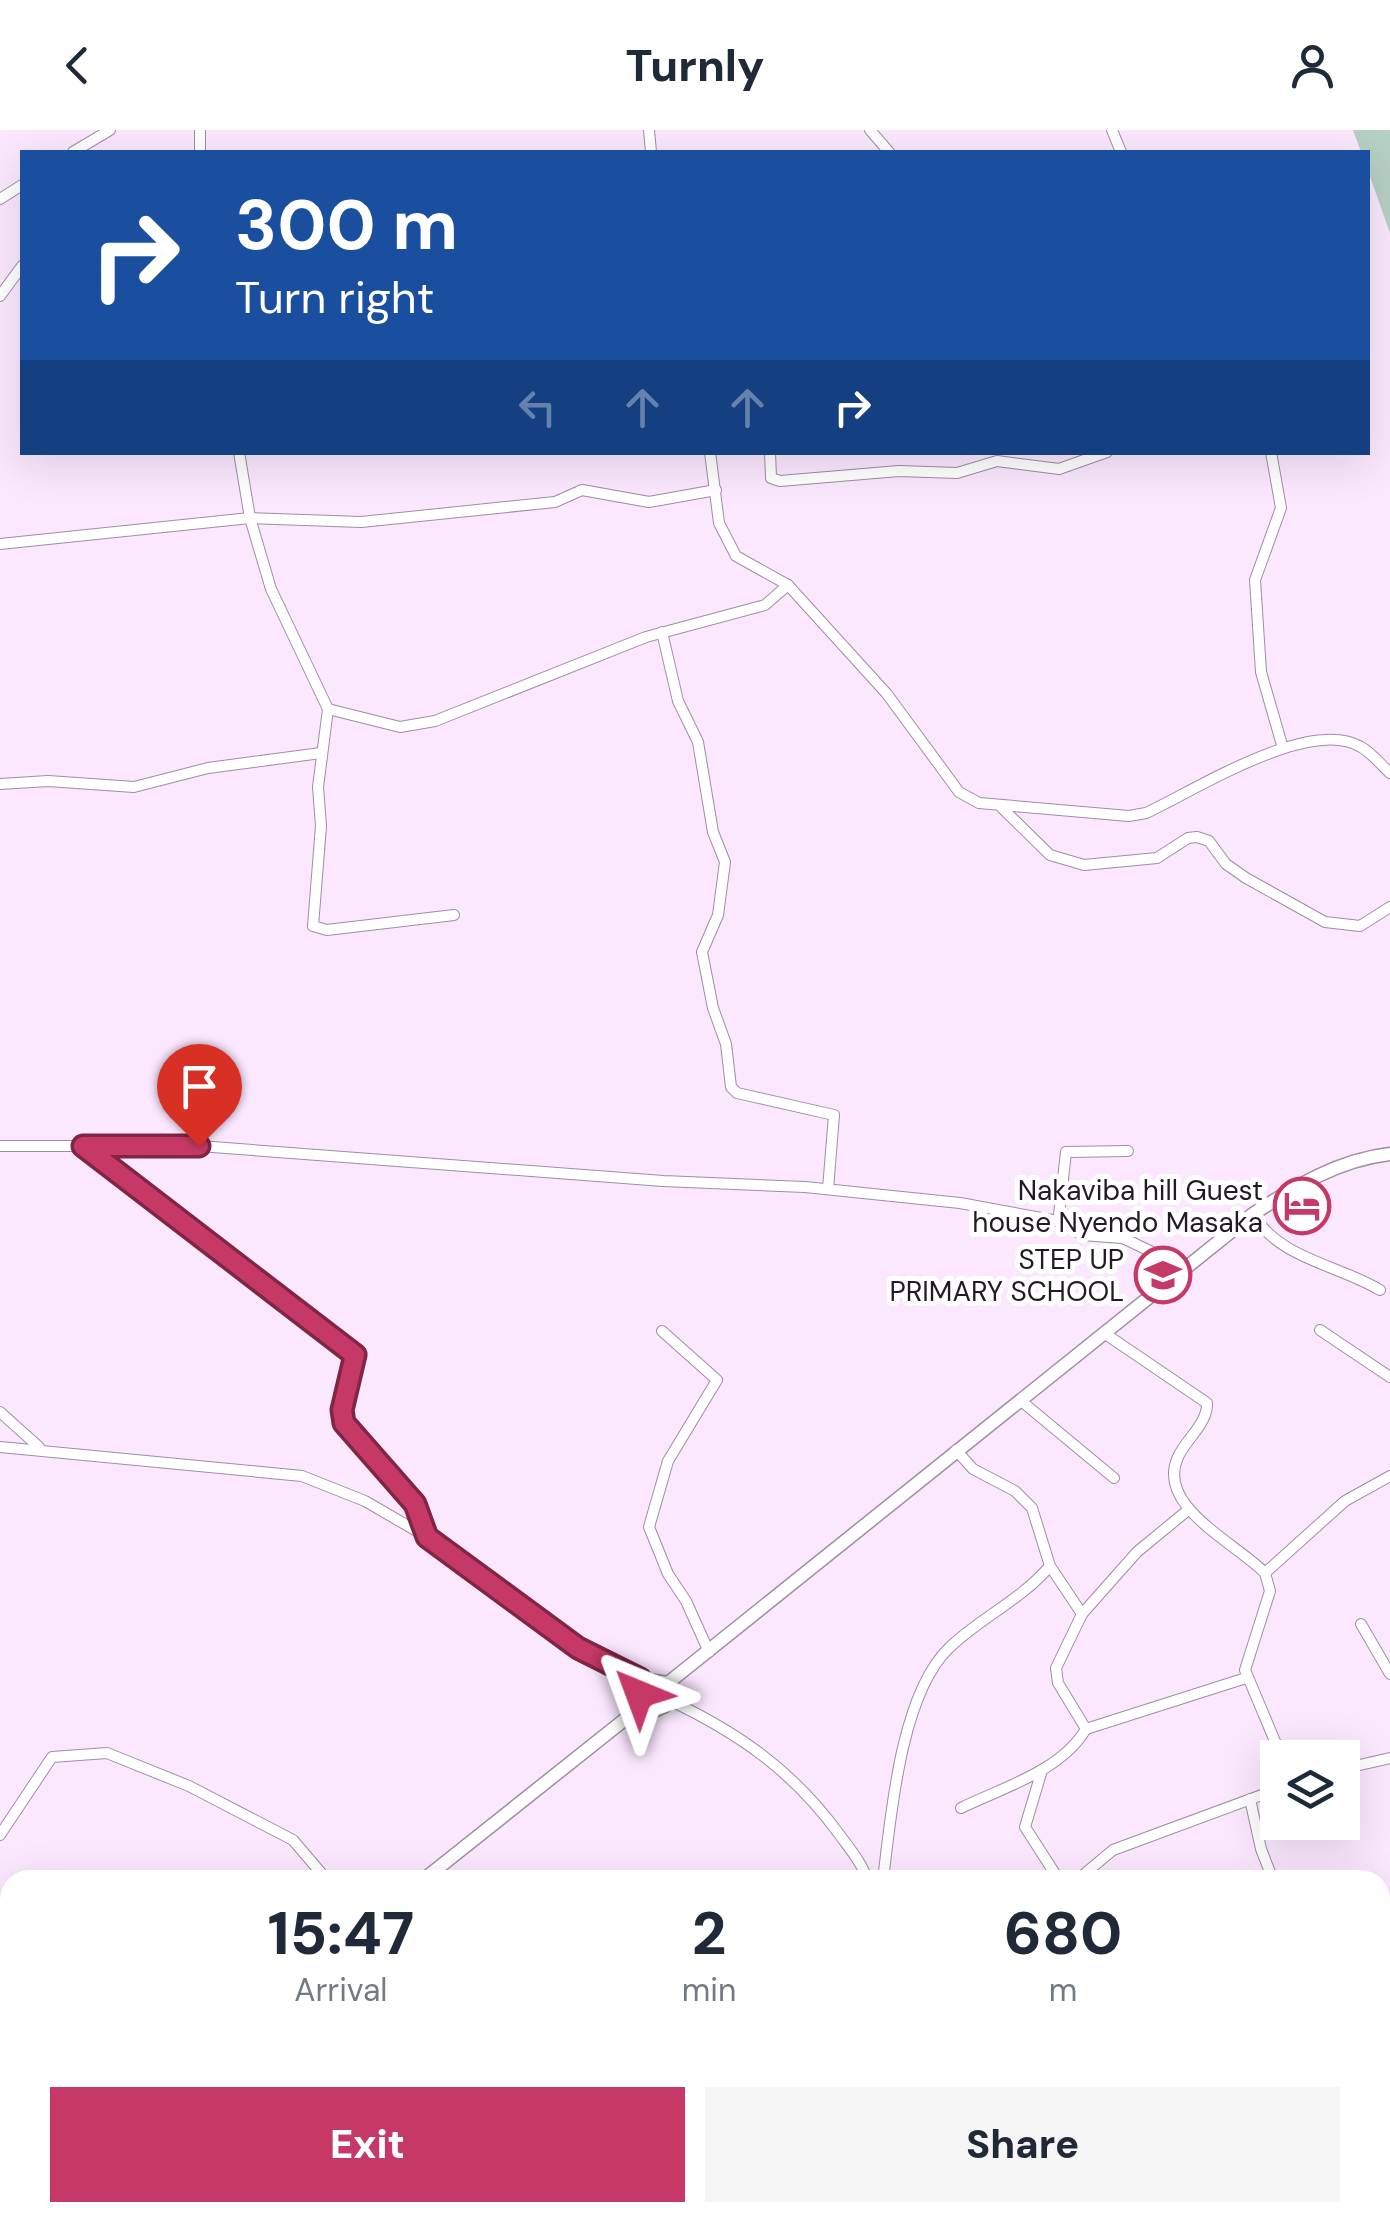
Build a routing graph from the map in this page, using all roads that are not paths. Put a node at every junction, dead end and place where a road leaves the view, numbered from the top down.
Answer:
1 (110, 130) edge
2 (870, 130) edge
3 (76, 150) edge
4 (887, 150) edge
5 (20, 187) edge
6 (1, 195) edge
7 (20, 269) edge
8 (0, 296) edge
9 (240, 455) edge
10 (710, 455) edge
11 (770, 455) edge
12 (1099, 455) edge
13 (1272, 455) edge
14 (716, 490) junction
15 (250, 518) junction
16 (0, 544) edge
17 (788, 585) junction
18 (662, 632) junction
19 (328, 709) junction
20 (1282, 745) junction
21 (321, 753) junction
22 (1390, 773) edge
23 (0, 784) edge
24 (1002, 808) junction
25 (1390, 907) edge
26 (454, 915) dead end
27 (0, 1146) edge
28 (83, 1146) junction
29 (1128, 1151) dead end
30 (1390, 1154) edge
31 (828, 1189) junction
32 (1253, 1214) junction
33 (1063, 1222) junction
34 (1185, 1268) junction
35 (1380, 1290) dead end
36 (1320, 1330) dead end
37 (662, 1331) dead end
38 (1104, 1334) junction
39 (1390, 1377) edge
40 (1020, 1400) junction
41 (0, 1412) edge
42 (0, 1447) edge
43 (39, 1448) junction
44 (956, 1450) junction
45 (1390, 1476) edge
46 (1114, 1478) dead end
47 (1188, 1510) junction
48 (427, 1537) junction
49 (1050, 1566) junction
50 (1265, 1572) junction
51 (1082, 1614) junction
52 (1362, 1624) dead end
53 (709, 1652) junction
54 (1390, 1674) edge
55 (1246, 1678) junction
56 (640, 1679) junction
57 (668, 1683) junction
58 (669, 1700) junction
59 (642, 1706) junction
60 (1086, 1729) junction
61 (1274, 1740) edge
62 (1390, 1758) edge
63 (1360, 1764) edge
64 (1043, 1769) junction
65 (1260, 1795) edge
66 (1250, 1799) junction
67 (962, 1808) dead end
68 (0, 1835) edge
69 (319, 1870) edge
70 (436, 1870) edge
71 (862, 1870) edge
72 (886, 1870) edge
73 (1053, 1870) edge
74 (1088, 1870) edge
75 (1269, 1870) edge

1 - 3 street
2 - 4 street
5 - 6 street
7 - 8 street
9 - 15 street
10 - 14 street
11 - 12 street
13 - 20 street
14 - 15 street
14 - 17 street
15 - 16 street
15 - 19 street
17 - 18 street
17 - 24 street
18 - 19 street
18 - 31 street
19 - 21 street
20 - 22 street
20 - 24 street
21 - 23 street
21 - 26 street
24 - 25 street
27 - 28 street
28 - 31 street
28 - 48 street
29 - 33 street
30 - 32 street
31 - 33 street
32 - 34 street
32 - 35 street
33 - 34 street
34 - 38 street
36 - 39 street
37 - 53 street
38 - 40 street
38 - 47 street
40 - 44 street
40 - 46 street
41 - 43 street
42 - 43 street
43 - 48 street
44 - 49 street
44 - 53 street
45 - 50 street
47 - 50 street
47 - 51 street
48 - 56 street
49 - 51 street
49 - 72 street
50 - 55 street
51 - 60 street
52 - 54 street
53 - 57 street
55 - 60 street
55 - 61 street
56 - 57 street
56 - 59 street
57 - 58 street
58 - 59 street
58 - 71 street
59 - 70 street
60 - 64 street
62 - 63 street
64 - 67 street
64 - 73 street
65 - 66 street
66 - 74 street
66 - 75 street
68 - 69 street

